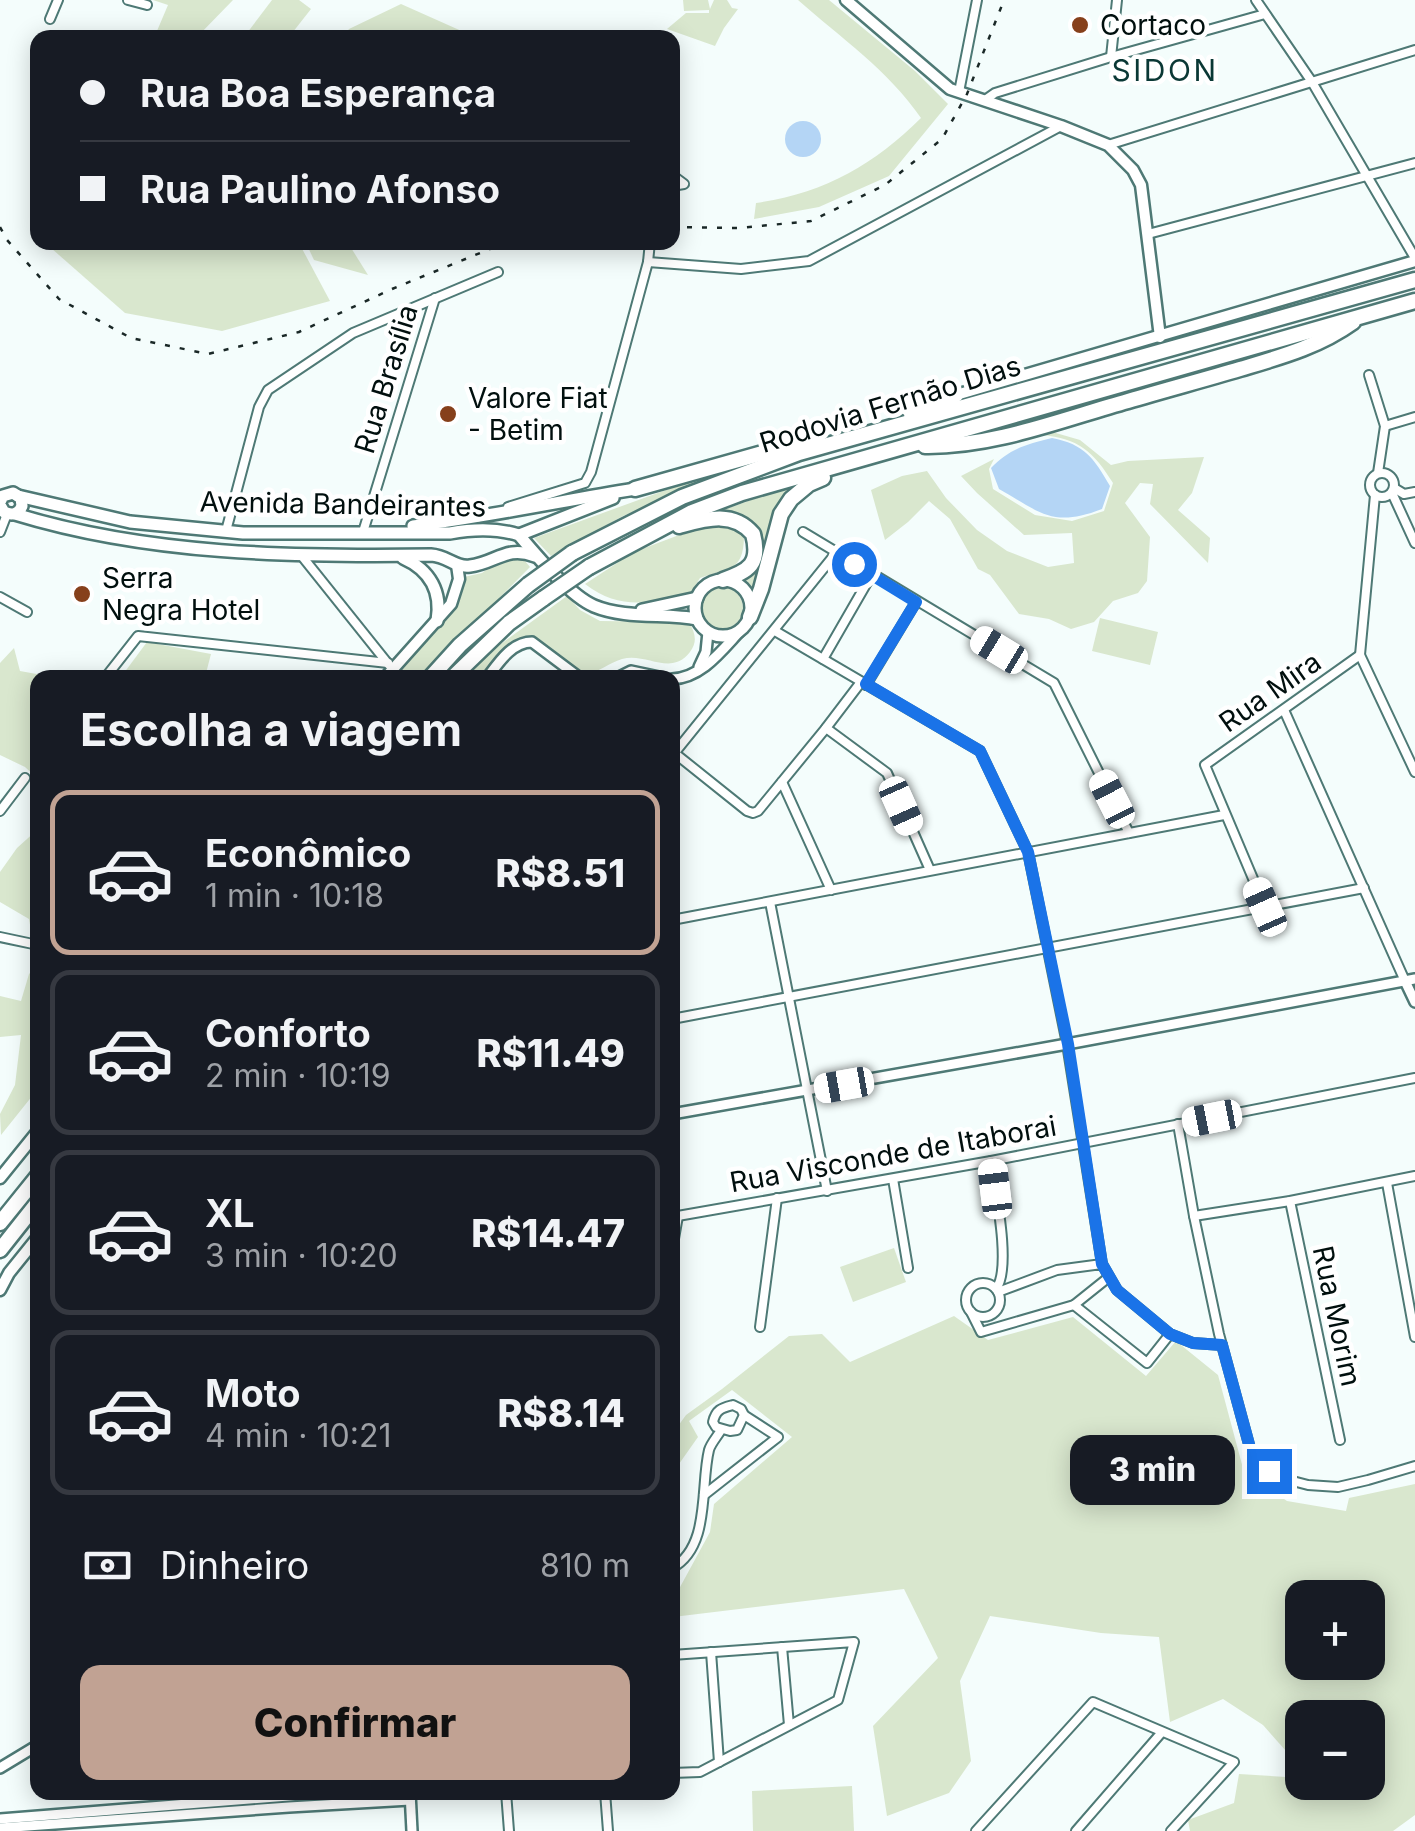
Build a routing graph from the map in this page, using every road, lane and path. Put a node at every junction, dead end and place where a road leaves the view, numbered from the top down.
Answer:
1 (58, 0) edge
2 (128, 0) edge
3 (846, 0) edge
4 (977, 0) edge
5 (1117, 0) edge
6 (1256, 0) edge
7 (146, 4) dead end
8 (1265, 14) junction
9 (50, 18) dead end
10 (1415, 50) edge
11 (1111, 57) junction
12 (1312, 82) junction
13 (959, 92) junction
14 (985, 100) junction
15 (1061, 126) junction
16 (1108, 145) junction
17 (1415, 163) edge
18 (1368, 176) junction
19 (1148, 234) junction
20 (649, 250) edge
21 (1415, 259) edge
22 (648, 262) junction
23 (498, 272) dead end
24 (1415, 280) edge
25 (436, 298) junction
26 (1415, 301) edge
27 (1160, 337) junction
28 (1370, 375) dead end
29 (956, 395) joint
30 (1415, 418) edge
31 (1385, 426) junction
32 (888, 428) junction
33 (869, 434) junction
34 (877, 454) junction
35 (1378, 474) junction
36 (635, 489) junction
37 (1393, 491) junction
38 (1415, 492) edge
39 (1375, 495) junction
40 (6, 504) edge
41 (478, 518) junction
42 (0, 532) edge
43 (226, 532) junction
44 (363, 532) junction
45 (802, 532) dead end
46 (450, 533) junction
47 (649, 534) junction
48 (518, 535) junction
49 (1415, 543) edge
50 (836, 553) junction
51 (301, 556) junction
52 (352, 556) junction
53 (394, 556) junction
54 (445, 556) junction
55 (539, 558) junction
56 (457, 565) junction
57 (872, 574) junction
58 (723, 580) junction
59 (0, 597) edge
60 (697, 598) junction
61 (916, 602) junction
62 (27, 612) dead end
63 (624, 612) junction
64 (750, 617) junction
65 (697, 619) junction
66 (437, 621) junction
67 (741, 630) junction
68 (774, 631) junction
69 (708, 632) junction
70 (1360, 655) junction
71 (823, 659) junction
72 (112, 670) edge
73 (389, 670) edge
74 (437, 670) edge
75 (460, 670) edge
76 (494, 670) edge
77 (569, 670) edge
78 (694, 674) junction
79 (680, 677) edge
80 (864, 683) junction
81 (1284, 710) junction
82 (826, 728) junction
83 (680, 745) edge
84 (680, 758) edge
85 (1415, 772) edge
86 (25, 778) dead end
87 (782, 782) junction
88 (0, 810) edge
89 (1224, 815) junction
90 (1129, 833) junction
91 (1028, 852) junction
92 (930, 870) junction
93 (1364, 888) junction
94 (831, 890) junction
95 (770, 902) junction
96 (1265, 907) junction
97 (680, 919) edge
98 (0, 937) edge
99 (30, 944) edge
100 (1047, 947) junction
101 (1410, 979) edge
102 (788, 997) junction
103 (1415, 1002) edge
104 (680, 1017) edge
105 (1068, 1044) junction
106 (1415, 1078) edge
107 (807, 1092) junction
108 (680, 1113) edge
109 (1178, 1124) junction
110 (30, 1142) edge
111 (1084, 1143) junction
112 (991, 1161) junction
113 (1415, 1176) edge
114 (0, 1178) edge
115 (893, 1179) junction
116 (1386, 1183) junction
117 (30, 1186) edge
118 (827, 1191) junction
119 (777, 1198) junction
120 (1290, 1201) junction
121 (30, 1212) edge
122 (680, 1215) edge
123 (1194, 1216) junction
124 (0, 1223) edge
125 (20, 1224) junction
126 (30, 1247) edge
127 (0, 1250) edge
128 (1102, 1264) junction
129 (0, 1267) edge
130 (908, 1268) dead end
131 (1415, 1276) edge
132 (1110, 1277) junction
133 (1404, 1279) junction
134 (0, 1290) edge
135 (997, 1290) junction
136 (1074, 1306) junction
137 (972, 1312) junction
138 (760, 1326) dead end
139 (1170, 1334) junction
140 (1415, 1338) edge
141 (1222, 1345) junction
142 (744, 1416) junction
143 (721, 1430) junction
144 (1340, 1440) dead end
145 (1415, 1466) edge
146 (704, 1496) junction
147 (680, 1563) edge
148 (782, 1647) junction
149 (711, 1652) junction
150 (680, 1654) edge
151 (788, 1725) junction
152 (1162, 1732) junction
153 (30, 1751) edge
154 (719, 1762) junction
155 (0, 1768) edge
156 (680, 1773) edge
157 (214, 1800) edge
158 (285, 1800) edge
159 (366, 1800) edge
160 (410, 1800) edge
161 (507, 1800) edge
162 (606, 1800) edge
163 (289, 1807) junction
164 (0, 1819) edge
165 (0, 1828) edge
166 (412, 1831) edge
167 (509, 1831) edge
168 (608, 1831) edge
169 (976, 1831) edge
170 (1076, 1831) edge
171 (1171, 1831) edge

1 - 9 street
2 - 7 street
3 - 13 main road
4 - 13 street
5 - 11 street
6 - 8 street
8 - 11 street
8 - 12 street
10 - 12 street
11 - 14 street
12 - 16 street
12 - 18 street
13 - 14 main road
14 - 15 main road
15 - 16 main road
15 - 22 street
16 - 19 main road
17 - 18 street
18 - 19 street
18 - 21 street
19 - 27 main road
20 - 22 street
21 - 27 main road, Rodovia Fernão Dias
22 - 41 street
23 - 25 street
24 - 32 highway, Rodovia Fernão Dias
25 - 43 street
25 - 44 street, Rua Brasília
26 - 34 highway, Rodovia Fernão Dias
27 - 29 main road, Rodovia Fernão Dias
28 - 31 street
29 - 32 highway
30 - 31 street
31 - 35 street
32 - 33 highway, Rodovia Fernão Dias
33 - 36 highway
33 - 74 highway, Rodovia Fernão Dias, bridge
34 - 47 highway, Rodovia Fernão Dias
34 - 64 highway
35 - 37 street
35 - 39 street
36 - 41 main road
36 - 48 main road
37 - 38 street
37 - 39 street
37 - 49 street
39 - 70 street
40 - 42 street
40 - 43 main road, Avenida Bandeirantes
40 - 51 main road, Avenida Bandeirantes
41 - 44 main road
43 - 44 main road, Avenida Bandeirantes
44 - 46 main road, Avenida Bandeirantes
44 - 52 main road
45 - 50 street
46 - 48 main road, Avenida Bandeirantes
46 - 54 main road
47 - 58 highway
47 - 75 highway, Rodovia Fernão Dias, bridge
48 - 55 main road, Avenida Bandeirantes
50 - 57 street
50 - 68 street
51 - 52 main road, Avenida Bandeirantes
51 - 73 street
52 - 53 main road, Avenida Bandeirantes
53 - 54 main road, Avenida Bandeirantes
53 - 66 main road
54 - 56 main road, Avenida Bandeirantes
55 - 56 main road, Avenida Bandeirantes
55 - 63 main road, Avenida Bandeirantes
56 - 66 main road
57 - 61 street
57 - 71 street
58 - 60 main road
58 - 64 main road
59 - 62 street
60 - 63 main road
60 - 65 main road
61 - 80 street
61 - 90 street
63 - 65 main road, Avenida Bandeirantes
64 - 67 main road
65 - 69 main road
66 - 73 main road
67 - 69 main road
67 - 78 street
68 - 71 street
68 - 83 street
69 - 78 street
70 - 81 street, Rua Mira
70 - 85 street
71 - 80 street
72 - 73 street
76 - 77 street
78 - 79 street
80 - 82 street
80 - 91 street
81 - 89 street, Rua Mira
81 - 93 street
82 - 87 street
82 - 92 street
84 - 87 street
86 - 88 street
87 - 94 street
89 - 90 street
89 - 96 street
90 - 91 street
91 - 92 street
91 - 100 street
92 - 94 street
93 - 96 street
93 - 101 street
94 - 95 street
95 - 97 street
95 - 102 street
96 - 100 street
98 - 99 street
100 - 102 street
100 - 105 street
101 - 103 street
101 - 105 street
102 - 104 street
102 - 107 street
105 - 107 street
105 - 111 street
106 - 109 street, Rua Visconde de Itaborai
107 - 108 street
107 - 118 street
109 - 111 street, Rua Visconde de Itaborai
109 - 123 street
110 - 114 main road
111 - 112 street, Rua Visconde de Itaborai
111 - 128 street
112 - 115 street, Rua Visconde de Itaborai
112 - 135 street
113 - 116 street
115 - 118 street, Rua Visconde de Itaborai
115 - 130 street
116 - 120 street
116 - 133 street
117 - 124 highway
118 - 119 street, Rua Visconde de Itaborai
119 - 122 street, Rua Visconde de Itaborai
119 - 138 street
120 - 123 street
120 - 144 street, Rua Morim
121 - 125 highway
123 - 141 street
125 - 127 highway
125 - 129 highway
126 - 134 main road
128 - 132 street
128 - 135 street
131 - 133 street
132 - 136 street
132 - 139 street
133 - 140 street
135 - 137 street
135 - 137 street
136 - 137 street
136 - 139 street
139 - 141 street
141 - 145 street
142 - 143 street
142 - 143 street
142 - 146 street
143 - 146 street
146 - 147 street
148 - 149 street
148 - 151 street
148 - 151 street
149 - 150 street
149 - 154 street
151 - 154 street
152 - 169 street
152 - 170 street
152 - 171 street
153 - 155 street
154 - 156 street
157 - 164 street
158 - 163 street
159 - 163 street
160 - 166 street
161 - 167 street
162 - 168 street
163 - 165 street

